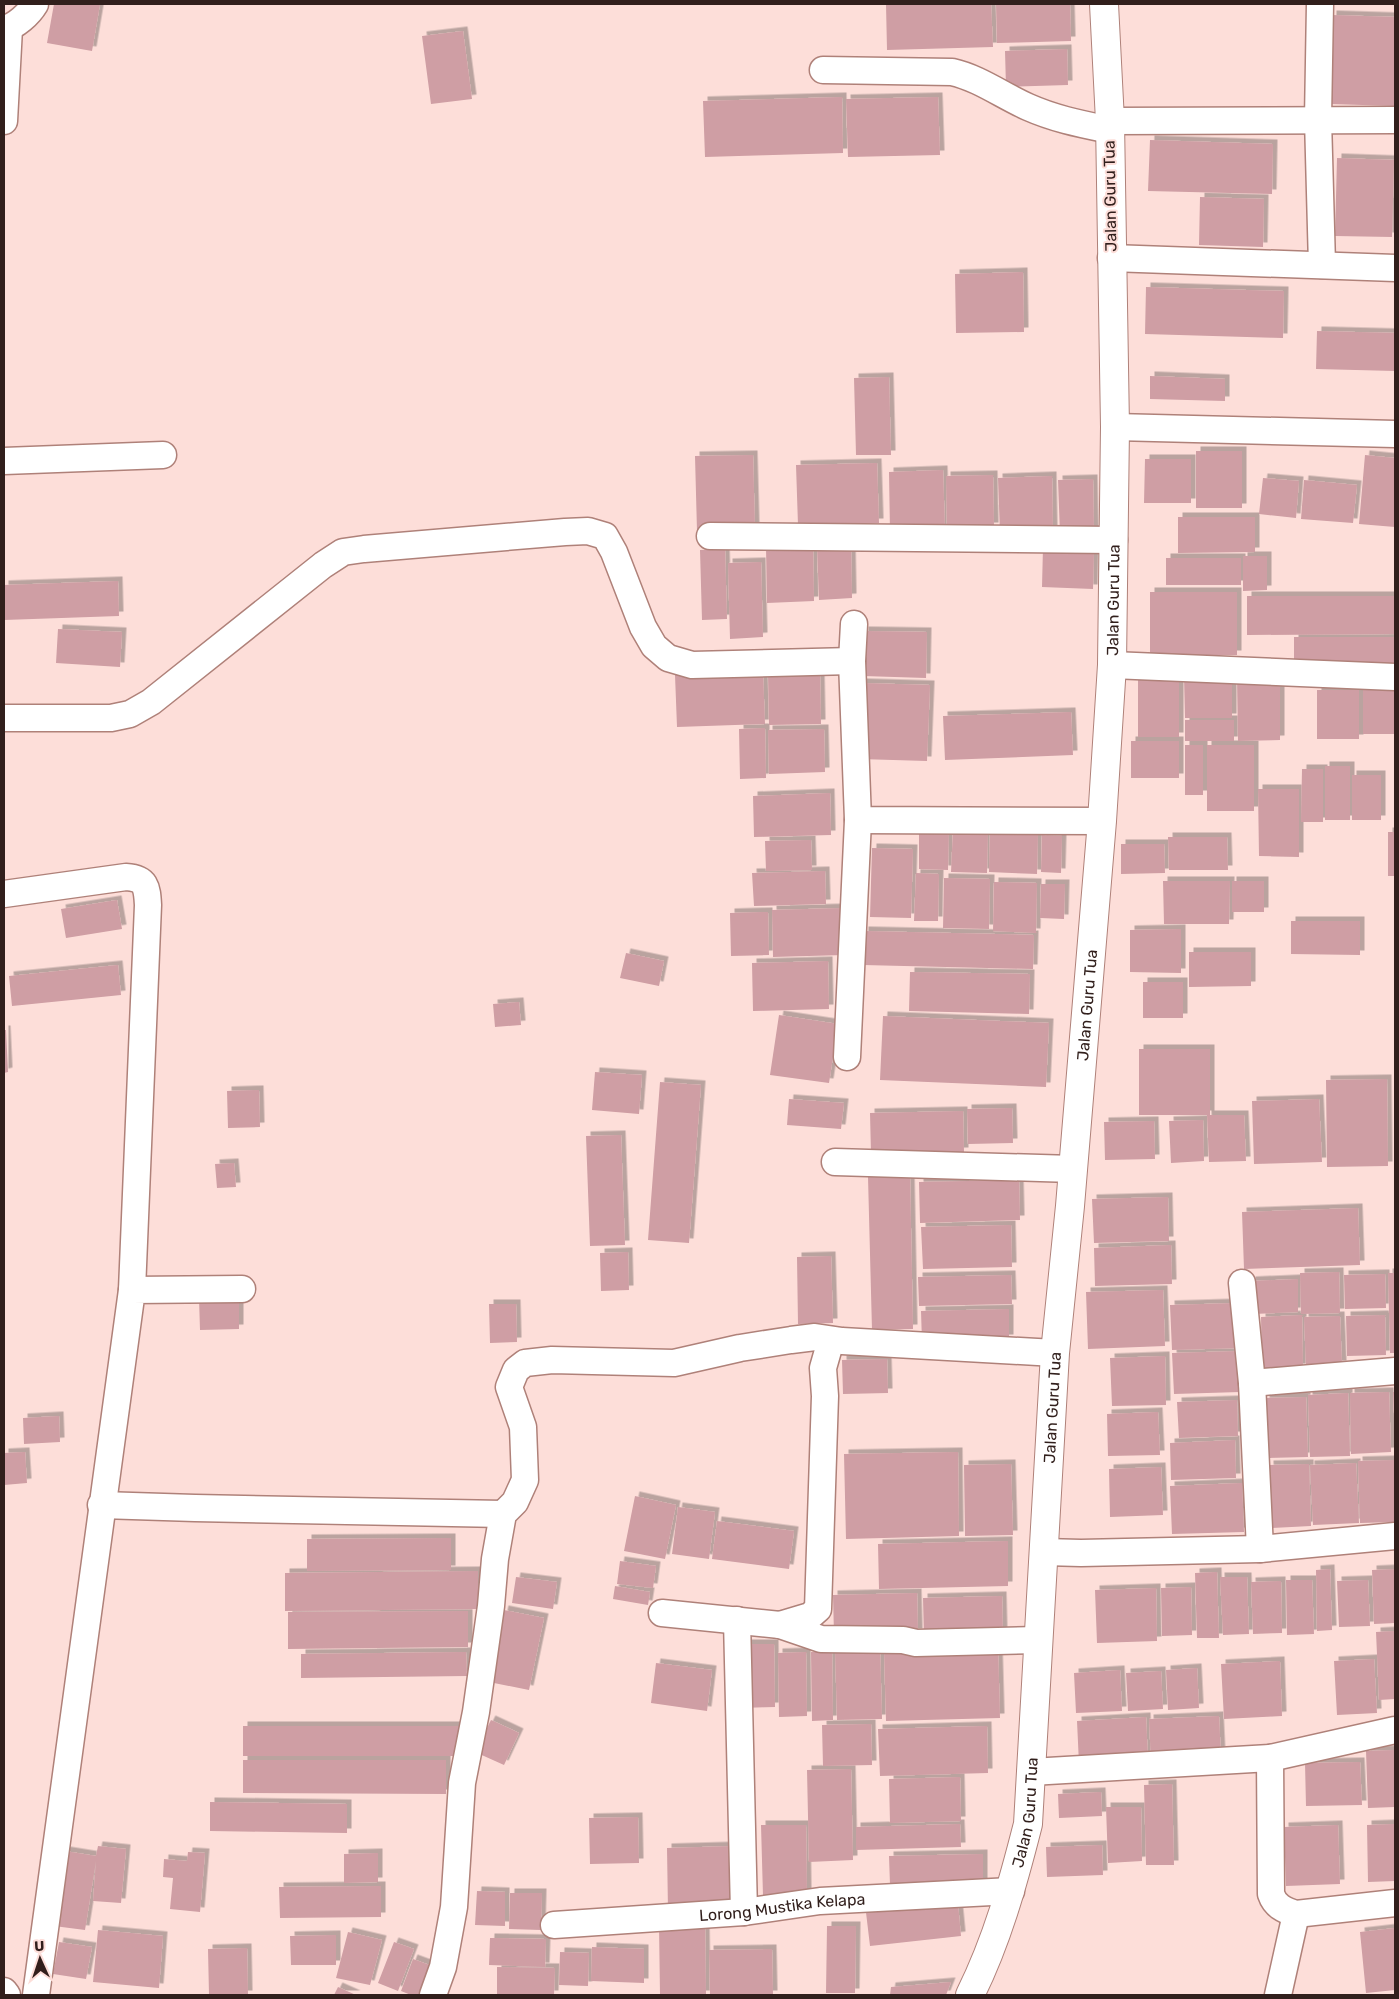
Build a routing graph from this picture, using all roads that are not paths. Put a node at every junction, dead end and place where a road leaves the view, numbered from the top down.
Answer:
1 (35, 4) edge
2 (1104, 4) edge
3 (1320, 4) edge
4 (6, 28) edge
5 (823, 70) dead end
6 (1318, 119) junction
7 (1395, 120) edge
8 (4, 121) edge
9 (1110, 126) junction
10 (1111, 258) junction
11 (1322, 265) junction
12 (1395, 268) edge
13 (1115, 426) junction
14 (1395, 434) edge
15 (163, 455) dead end
16 (4, 461) edge
17 (710, 536) dead end
18 (1114, 540) junction
19 (854, 624) dead end
20 (852, 661) junction
21 (1112, 666) junction
22 (1395, 677) edge
23 (4, 718) edge
24 (858, 820) junction
25 (1102, 821) junction
26 (4, 894) edge
27 (847, 1057) dead end
28 (835, 1162) dead end
29 (1073, 1169) junction
30 (1242, 1283) dead end
31 (242, 1289) dead end
32 (132, 1290) junction
33 (831, 1340) junction
34 (1055, 1353) junction
35 (1395, 1371) edge
36 (1252, 1383) junction
37 (101, 1505) junction
38 (503, 1514) junction
39 (1395, 1536) edge
40 (1260, 1549) junction
41 (1044, 1552) junction
42 (662, 1613) dead end
43 (737, 1620) junction
44 (780, 1625) junction
45 (1038, 1640) junction
46 (1395, 1730) edge
47 (1270, 1758) junction
48 (1031, 1772) junction
49 (1010, 1891) junction
50 (1395, 1903) edge
51 (744, 1912) junction
52 (1296, 1914) junction
53 (554, 1925) dead end
54 (4, 1991) edge
55 (7, 1995) edge
56 (36, 1995) edge
57 (433, 1995) edge
58 (970, 1995) edge
59 (1278, 1995) edge

1 - 4 street
2 - 9 main road, Jalan Guru Tua
3 - 6 street
4 - 8 street
5 - 9 street
6 - 7 street
6 - 9 street
6 - 11 street
9 - 10 main road, Jalan Guru Tua
10 - 11 street
10 - 13 main road, Jalan Guru Tua
11 - 12 street
13 - 14 street
13 - 18 main road, Jalan Guru Tua
15 - 16 street
17 - 18 street
18 - 21 main road, Jalan Guru Tua
19 - 20 street
20 - 23 street
20 - 24 street
21 - 22 street
21 - 25 main road, Jalan Guru Tua
24 - 25 street
24 - 27 street
25 - 29 main road, Jalan Guru Tua
26 - 32 street
28 - 29 street
29 - 34 main road, Jalan Guru Tua
30 - 36 street
31 - 32 street
32 - 37 street
33 - 34 street
33 - 38 street
33 - 44 street
34 - 41 main road, Jalan Guru Tua
35 - 36 street
36 - 40 street
37 - 38 street
37 - 56 street
38 - 57 street
39 - 40 street
40 - 41 street
41 - 45 main road, Jalan Guru Tua
42 - 43 street
43 - 44 street
43 - 51 street
44 - 45 street
45 - 48 main road, Jalan Guru Tua
46 - 47 street
47 - 48 street
47 - 52 street
48 - 49 main road, Jalan Guru Tua
49 - 51 street, Lorong Mustika Kelapa
49 - 58 main road, Jalan Guru Tua
50 - 52 street
51 - 53 street, Lorong Mustika Kelapa
52 - 59 street
54 - 55 street

